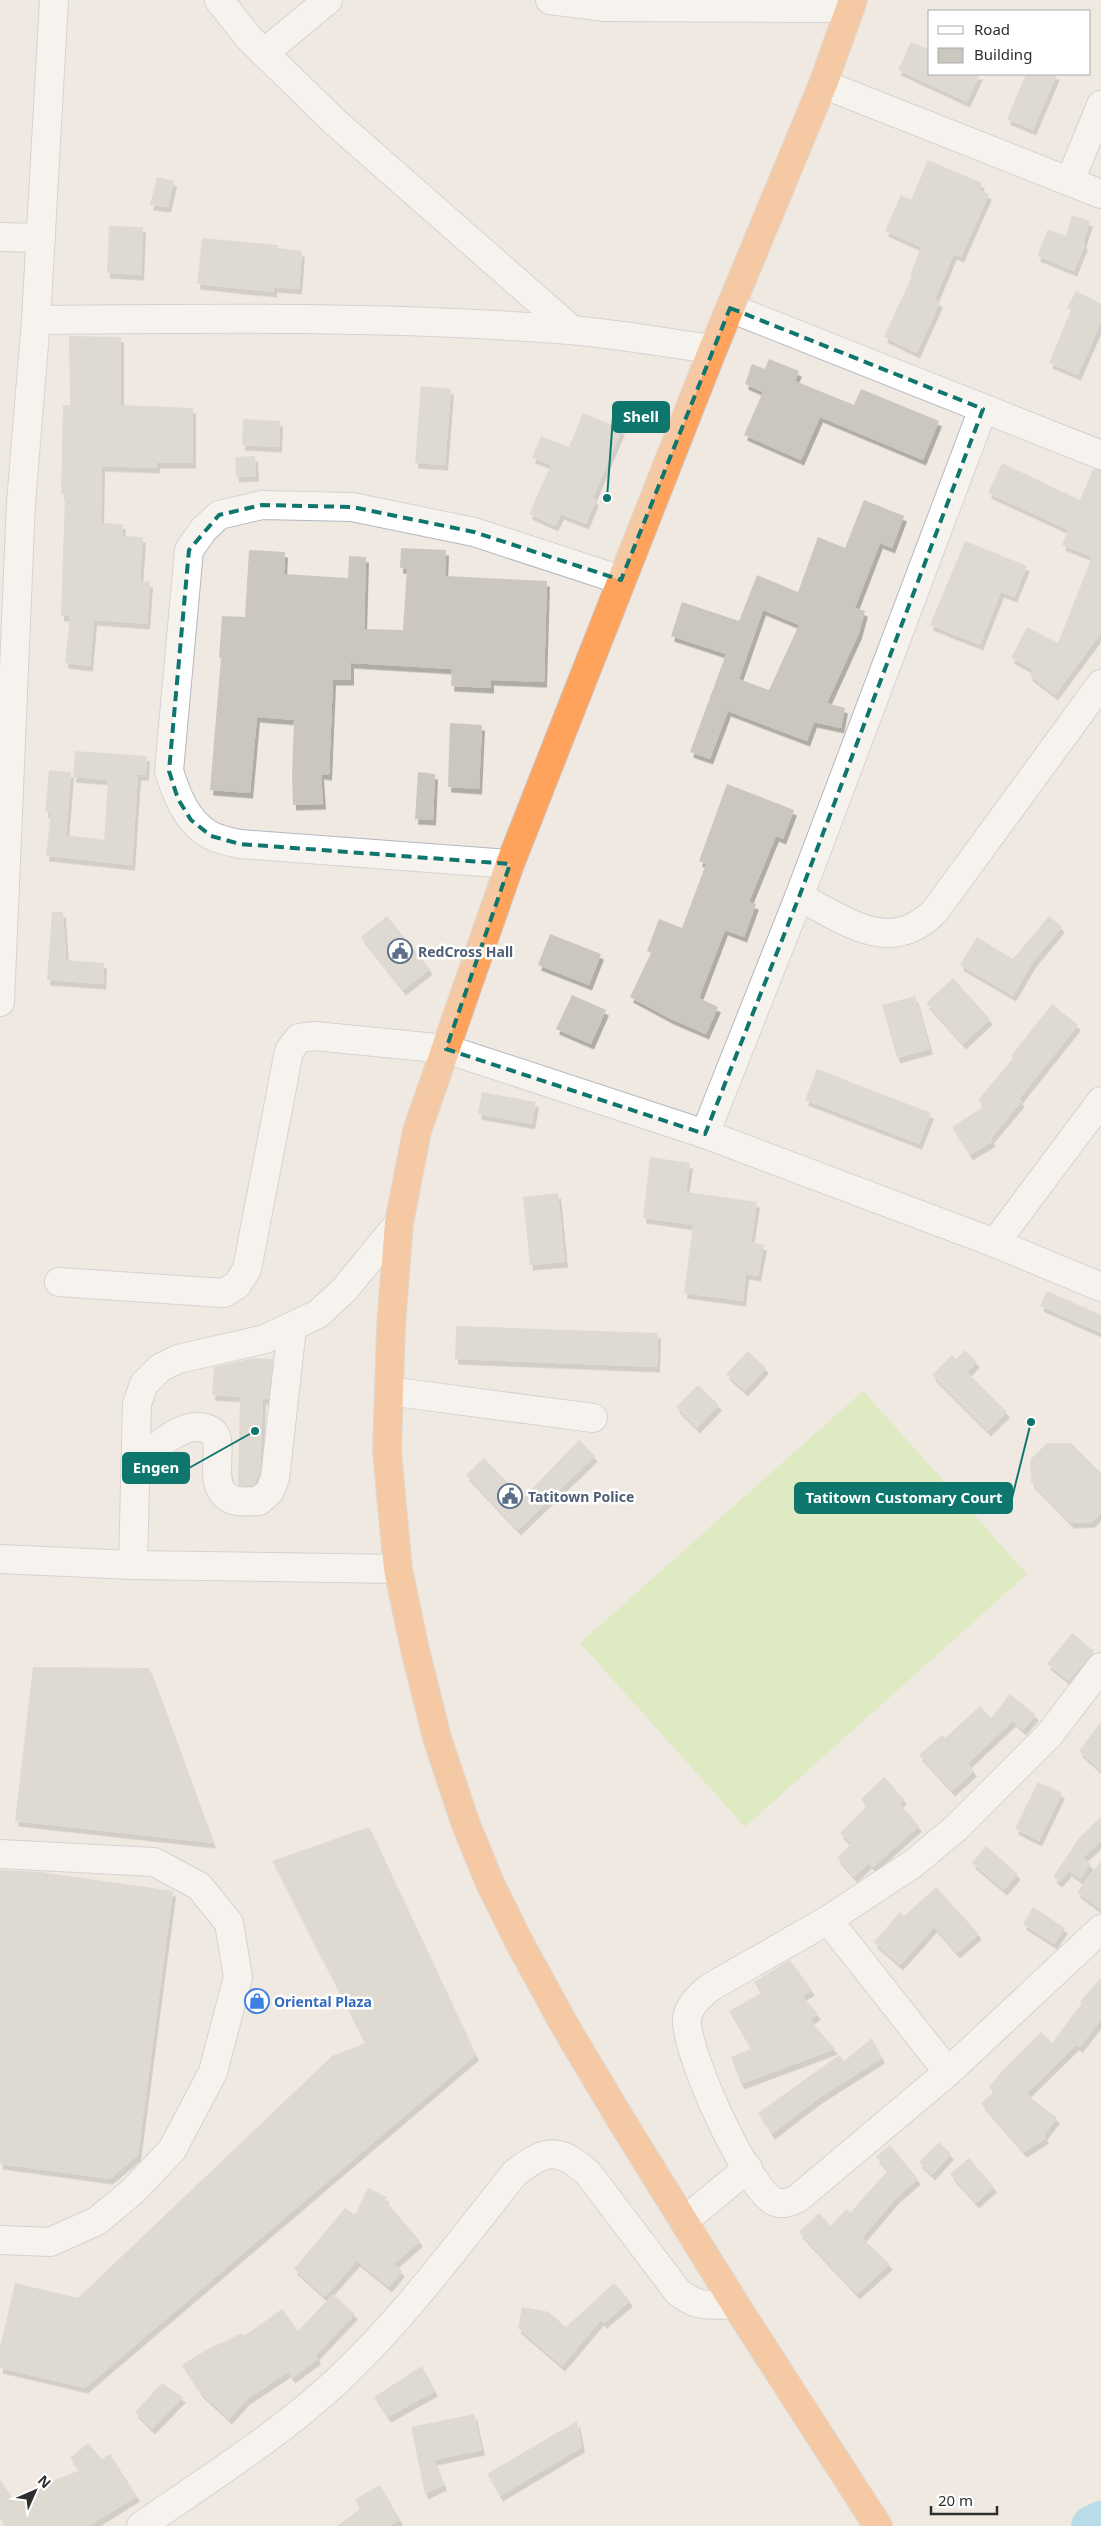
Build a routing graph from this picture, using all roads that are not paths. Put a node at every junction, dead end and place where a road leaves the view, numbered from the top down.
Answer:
1 (54, 0) edge
2 (219, 0) edge
3 (328, 0) edge
4 (550, 0) edge
5 (681, 4) edge
6 (852, 4) edge
7 (264, 53) junction
8 (823, 84) junction
9 (1101, 105) edge
10 (1070, 181) junction
11 (1101, 194) edge
12 (0, 237) edge
13 (41, 238) junction
14 (730, 308) junction
15 (36, 320) junction
16 (572, 330) junction
17 (713, 349) junction
18 (983, 408) junction
19 (1101, 455) edge
20 (11, 503) edge
21 (621, 580) junction
22 (1101, 684) edge
23 (510, 864) junction
24 (799, 897) junction
25 (1, 971) edge
26 (0, 1002) edge
27 (446, 1049) junction
28 (1101, 1101) edge
29 (704, 1134) junction
30 (399, 1222) junction
31 (995, 1243) junction
32 (59, 1282) dead end
33 (1101, 1287) edge
34 (292, 1328) junction
35 (389, 1391) junction
36 (593, 1418) dead end
37 (135, 1464) junction
38 (0, 1559) edge
39 (133, 1565) junction
40 (398, 1569) junction
41 (1101, 1667) edge
42 (0, 1854) edge
43 (828, 1920) junction
44 (1101, 1930) edge
45 (948, 2072) junction
46 (748, 2168) junction
47 (684, 2222) junction
48 (0, 2240) edge
49 (735, 2304) junction
50 (141, 2526) edge
51 (878, 2526) edge

1 - 13 street
2 - 7 street
3 - 7 street
4 - 5 street
5 - 6 street
6 - 8 highway
7 - 16 street
8 - 10 street
8 - 14 highway
9 - 10 street
10 - 11 street
12 - 13 street
13 - 15 street
14 - 17 highway
14 - 18 street
15 - 16 street
15 - 20 street
16 - 17 street
17 - 21 highway
18 - 19 street
18 - 24 street
20 - 25 street
21 - 23 highway
21 - 23 street
22 - 24 street
23 - 27 highway
24 - 29 street
25 - 26 street
27 - 29 street
27 - 30 highway
27 - 32 street
28 - 31 street
29 - 31 street
30 - 34 street
30 - 35 highway
31 - 33 street
34 - 37 street
34 - 37 street
35 - 36 street
35 - 40 highway
37 - 39 street
38 - 39 street
39 - 40 street
40 - 47 highway
41 - 43 street
42 - 48 street
43 - 45 street
43 - 46 street
44 - 45 street
45 - 46 street
46 - 47 street
47 - 49 highway
49 - 50 street
49 - 51 highway

